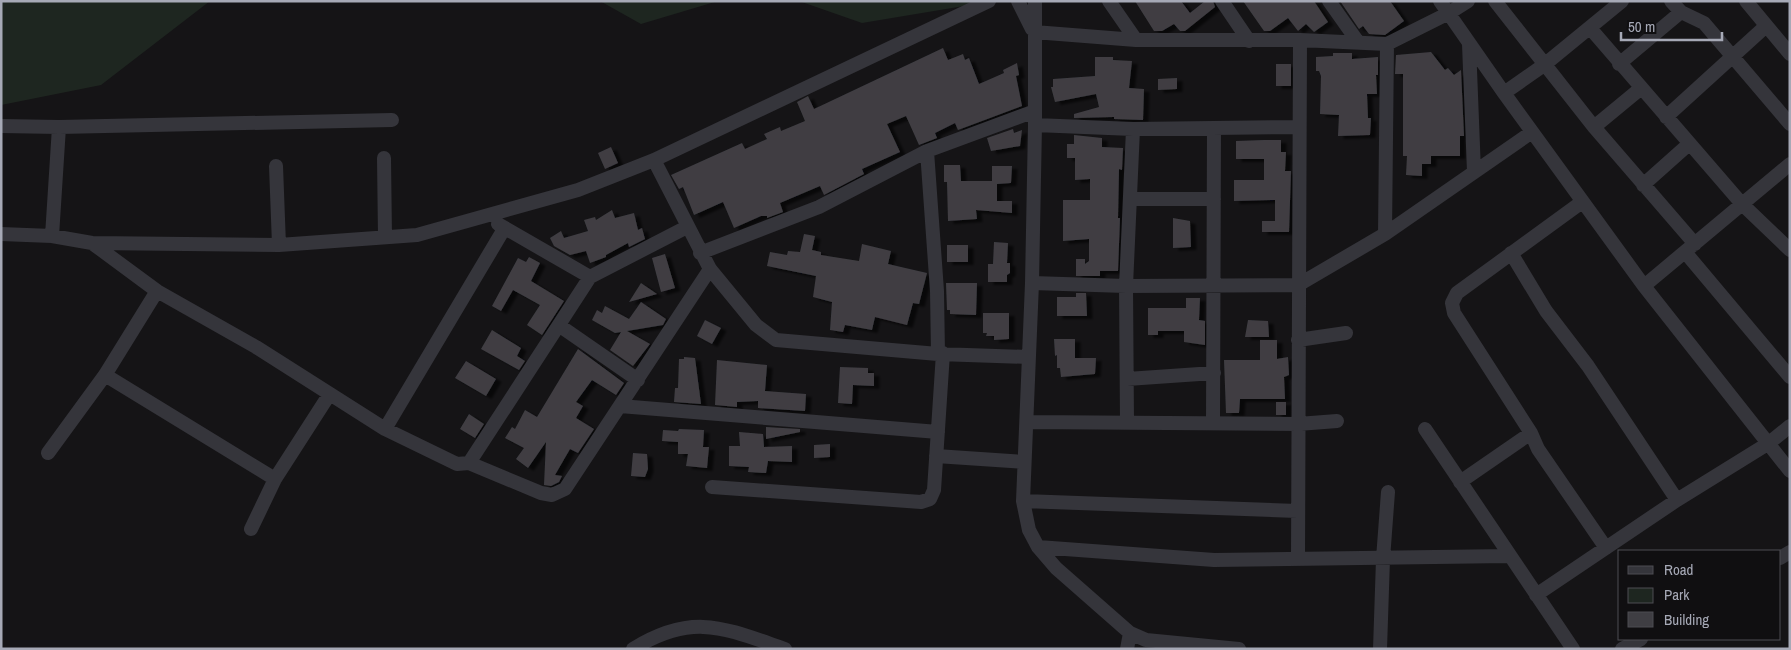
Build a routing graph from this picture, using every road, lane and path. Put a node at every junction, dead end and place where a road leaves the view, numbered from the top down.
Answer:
1 (989, 1) edge
2 (1018, 1) edge
3 (1035, 1) edge
4 (1109, 1) edge
5 (1222, 1) edge
6 (1329, 1) edge
7 (1440, 1) edge
8 (1468, 1) edge
9 (1495, 1) edge
10 (1622, 1) edge
11 (1670, 1) edge
12 (1746, 1) edge
13 (1681, 12) junction
14 (1449, 14) junction
15 (1766, 26) junction
16 (1590, 28) junction
17 (1034, 32) junction
18 (1136, 40) junction
19 (1300, 40) junction
20 (1249, 41) junction
21 (1358, 42) junction
22 (1469, 43) junction
23 (1387, 44) junction
24 (1790, 54) edge
25 (1732, 57) junction
26 (1619, 64) junction
27 (1544, 65) junction
28 (1640, 89) junction
29 (1504, 93) junction
30 (1666, 117) junction
31 (1035, 118) junction
32 (392, 120) dead end
33 (1790, 124) edge
34 (1, 126) edge
35 (59, 127) junction
36 (1299, 127) junction
37 (1594, 127) junction
38 (1133, 129) junction
39 (1214, 129) junction
40 (1532, 132) junction
41 (1689, 144) junction
42 (928, 151) junction
43 (384, 158) dead end
44 (654, 160) junction
45 (1790, 164) edge
46 (276, 166) dead end
47 (1474, 172) junction
48 (1644, 184) junction
49 (1214, 199) junction
50 (1130, 200) junction
51 (1582, 202) junction
52 (1742, 204) junction
53 (488, 217) junction
54 (687, 227) junction
55 (504, 229) junction
56 (1, 234) edge
57 (1386, 234) junction
58 (52, 236) junction
59 (385, 237) junction
60 (92, 244) junction
61 (279, 245) junction
62 (1690, 248) junction
63 (1790, 250) edge
64 (700, 253) junction
65 (1512, 253) junction
66 (710, 269) junction
67 (590, 277) junction
68 (1032, 283) junction
69 (1214, 284) junction
70 (1298, 285) junction
71 (1126, 286) junction
72 (1644, 286) junction
73 (157, 291) junction
74 (560, 326) junction
75 (1346, 333) dead end
76 (1298, 340) junction
77 (941, 354) junction
78 (1028, 357) junction
79 (1214, 372) junction
80 (105, 374) junction
81 (1790, 377) edge
82 (1126, 379) junction
83 (638, 380) junction
84 (329, 395) junction
85 (620, 406) junction
86 (1338, 421) dead end
87 (1027, 422) junction
88 (1127, 422) junction
89 (1213, 422) junction
90 (1298, 424) junction
91 (1790, 426) edge
92 (385, 429) junction
93 (1425, 429) dead end
94 (938, 432) junction
95 (1531, 433) junction
96 (1768, 443) junction
97 (48, 453) dead end
98 (936, 456) junction
99 (1024, 462) junction
100 (469, 463) junction
101 (1790, 471) edge
102 (275, 479) junction
103 (1460, 482) junction
104 (712, 487) dead end
105 (1388, 492) dead end
106 (1677, 500) junction
107 (1023, 501) junction
108 (1297, 511) junction
109 (251, 529) dead end
110 (1038, 547) junction
111 (1606, 548) junction
112 (1508, 556) junction
113 (1298, 559) junction
114 (1383, 559) junction
115 (1536, 595) junction
116 (1130, 633) junction
117 (1639, 640) edge
118 (1222, 648) edge
119 (634, 649) edge
120 (785, 649) edge
121 (1127, 649) edge
122 (1239, 649) edge
123 (1380, 649) edge
124 (1573, 649) edge
125 (1622, 649) edge

1 - 44 street
2 - 17 street
3 - 17 street
4 - 18 street
5 - 20 street
6 - 21 street
7 - 14 street
8 - 14 street
9 - 27 street
10 - 16 street
11 - 13 street
12 - 15 street
13 - 25 street
13 - 26 street
14 - 22 street
14 - 23 street
15 - 24 street
15 - 25 street
16 - 26 street
16 - 27 street
17 - 18 street
17 - 31 street
18 - 20 street
19 - 20 street
19 - 21 street
19 - 36 street
21 - 23 street
22 - 29 street
22 - 47 street
23 - 57 street
25 - 30 street
25 - 33 street
26 - 28 street
27 - 29 street
27 - 37 street
28 - 30 street
28 - 37 street
29 - 40 street
30 - 41 street
31 - 38 street
31 - 42 street
31 - 68 street
32 - 35 street
34 - 35 street
35 - 58 street
36 - 39 street
36 - 70 street
37 - 48 street
38 - 39 street
38 - 50 street
39 - 49 street
40 - 47 street
40 - 51 street
41 - 48 street
41 - 52 street
42 - 64 street
42 - 77 street
43 - 59 street
44 - 53 street
44 - 54 street
45 - 52 street
46 - 61 street
47 - 57 street
48 - 62 street
49 - 50 street
49 - 69 street
50 - 71 street
51 - 65 street
51 - 72 street
52 - 62 street
52 - 63 street
53 - 55 street
53 - 59 street
54 - 64 street
54 - 67 street
55 - 67 street
55 - 92 street
56 - 58 street
57 - 70 street
58 - 60 street
59 - 61 street
60 - 61 street
60 - 73 street
62 - 72 street
62 - 81 street
64 - 66 street
65 - 95 street
65 - 106 street
66 - 77 street
66 - 83 street
67 - 74 street
68 - 71 street
68 - 78 street
69 - 70 street
69 - 71 street
69 - 79 street
70 - 76 street
71 - 82 street
72 - 96 street
73 - 80 street
73 - 84 street
74 - 83 street
74 - 100 street
75 - 76 street
76 - 90 street
77 - 78 street
77 - 94 street
78 - 87 street
79 - 82 street
79 - 89 street
80 - 97 street
80 - 102 street
82 - 88 street
83 - 85 street
84 - 92 street
84 - 102 street
85 - 94 street
85 - 100 street
86 - 90 street
87 - 88 street
87 - 99 street
88 - 89 street
89 - 90 street
90 - 108 street
91 - 96 street
92 - 100 street
93 - 103 street
94 - 98 street
95 - 103 street
95 - 111 street
96 - 101 street
96 - 106 street
98 - 99 street
98 - 104 street
99 - 107 street
102 - 109 street
103 - 112 street
105 - 114 street
106 - 111 street
107 - 108 street
107 - 110 street
108 - 113 street
110 - 113 street
110 - 116 street
111 - 115 street
112 - 114 street
112 - 115 street
113 - 114 street
114 - 123 street
115 - 124 street
116 - 118 street
116 - 121 street
117 - 125 street
118 - 122 street
119 - 120 street

